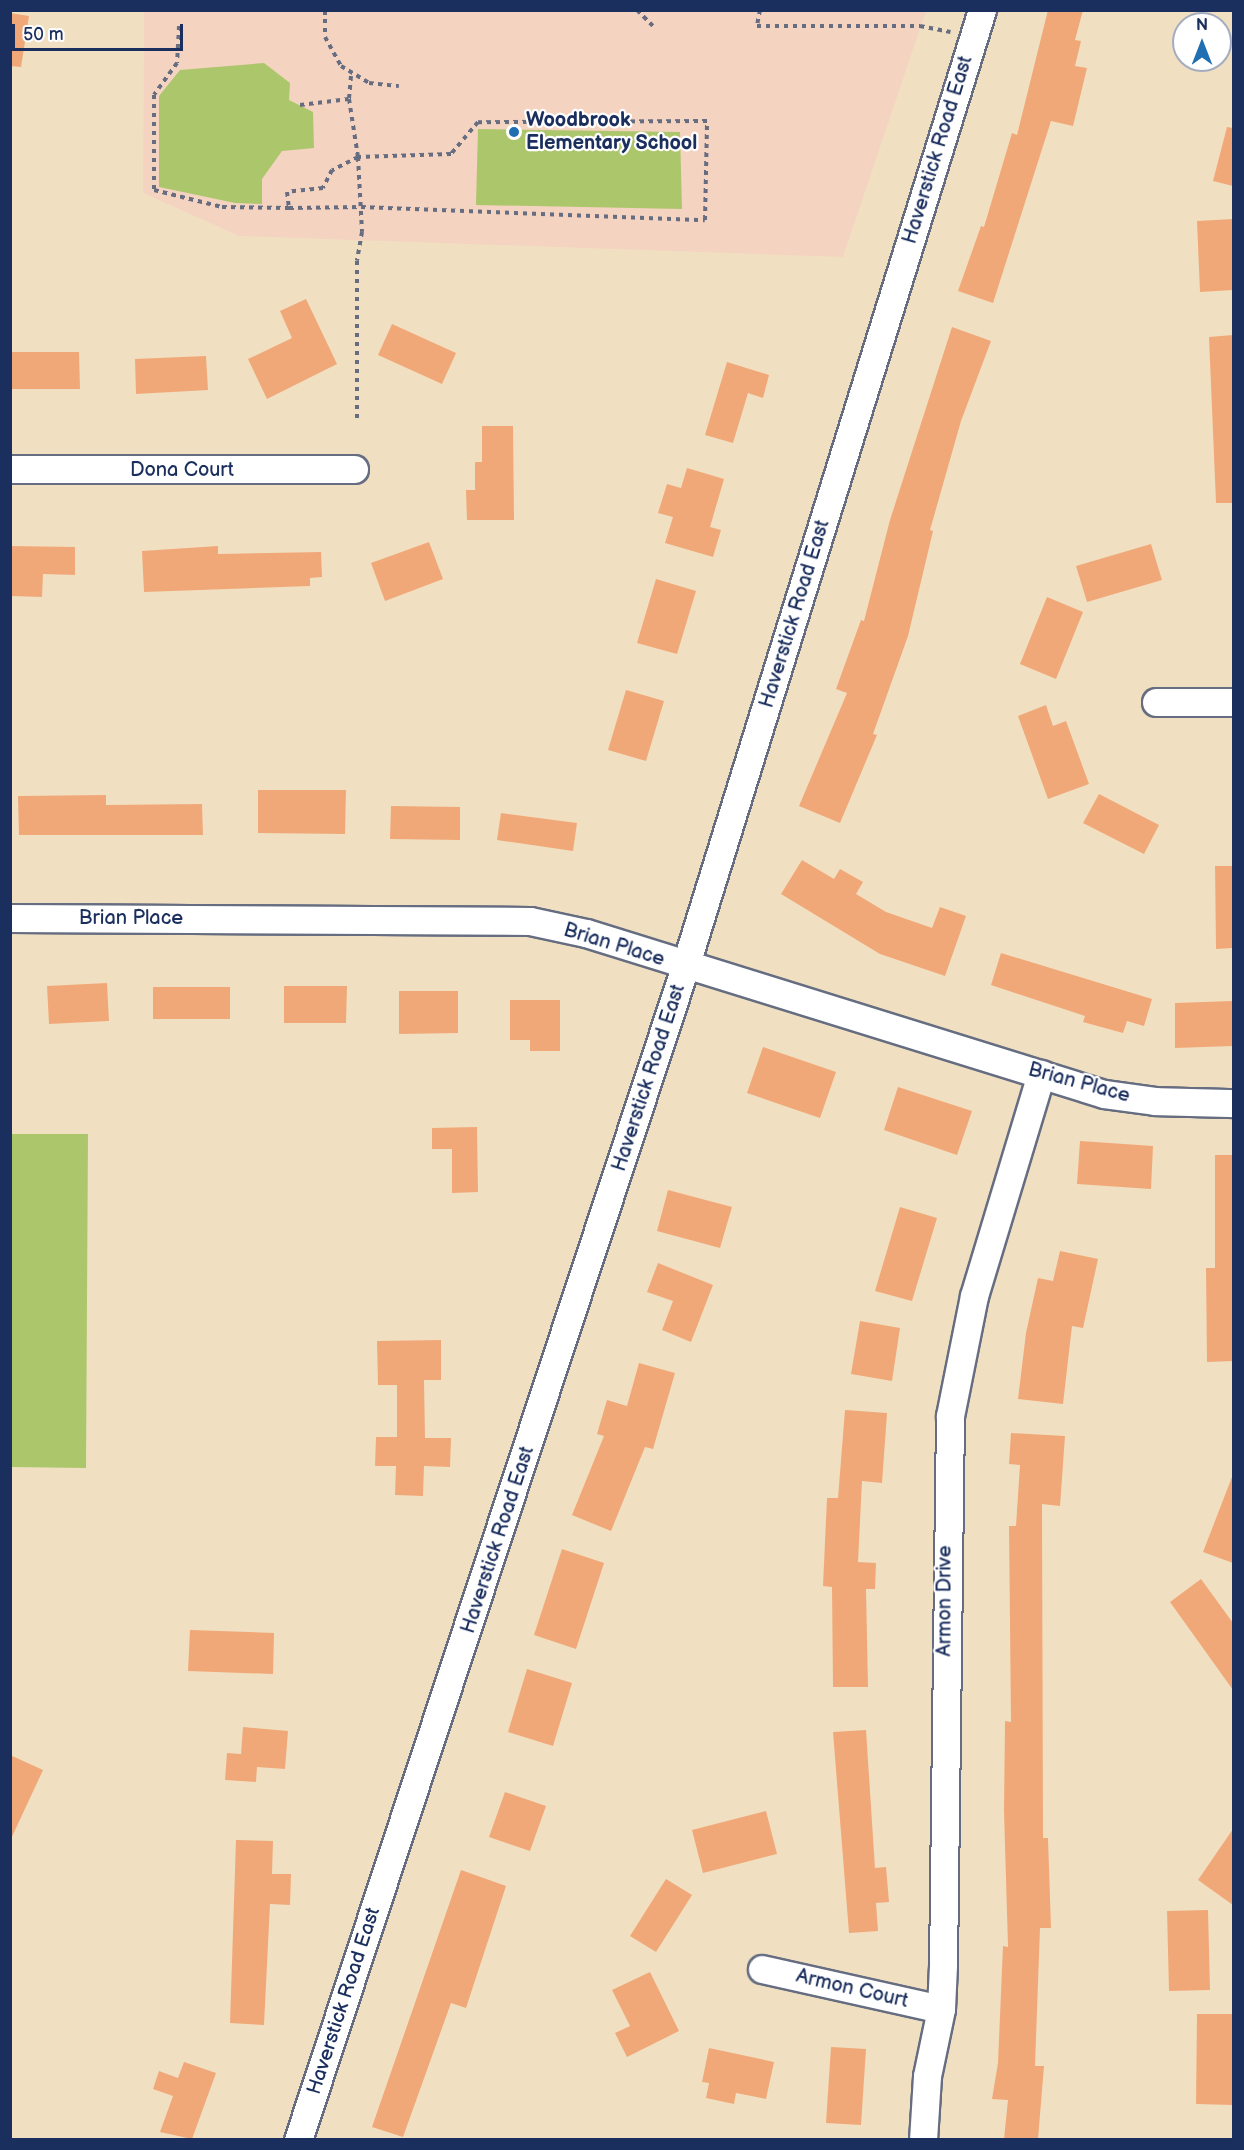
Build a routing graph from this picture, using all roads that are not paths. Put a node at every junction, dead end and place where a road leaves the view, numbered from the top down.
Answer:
1 (982, 10) edge
2 (10, 469) edge
3 (354, 469) dead end
4 (1156, 702) dead end
5 (1233, 702) edge
6 (10, 918) edge
7 (685, 967) junction
8 (1041, 1074) junction
9 (1233, 1102) edge
10 (762, 1969) dead end
11 (941, 2009) junction
12 (298, 2139) edge
13 (923, 2139) edge

1 - 7 street, Haverstick Road East
2 - 3 street, Dona Court
4 - 5 street
6 - 7 street, Brian Place
7 - 8 street, Brian Place
7 - 12 street, Haverstick Road East
8 - 9 street, Brian Place
8 - 11 street, Armon Drive
10 - 11 street, Armon Court
11 - 13 street, Armon Drive

